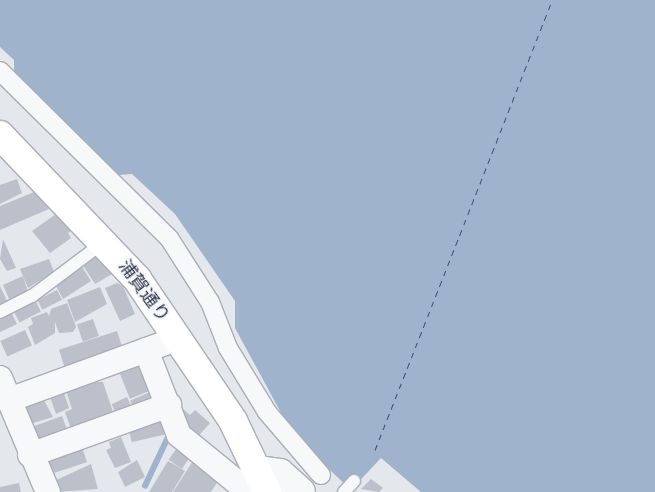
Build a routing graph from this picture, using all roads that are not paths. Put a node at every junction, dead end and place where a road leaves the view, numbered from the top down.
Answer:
1 (0, 71) edge
2 (0, 135) edge
3 (104, 242) junction
4 (0, 312) edge
5 (179, 338) junction
6 (146, 350) junction
7 (0, 378) edge
8 (8, 400) junction
9 (168, 405) junction
10 (30, 456) junction
11 (354, 481) dead end
12 (311, 483) edge
13 (258, 485) edge
14 (48, 492) edge
15 (344, 492) edge

1 - 12 street
2 - 3 main road, 浦賀通り
3 - 4 lane
3 - 5 main road, 浦賀通り
5 - 6 street
5 - 13 main road, 浦賀通り
6 - 8 street
6 - 9 street
7 - 8 street
8 - 10 street
9 - 10 street
9 - 13 street
10 - 14 street
11 - 15 lane
12 - 13 street

